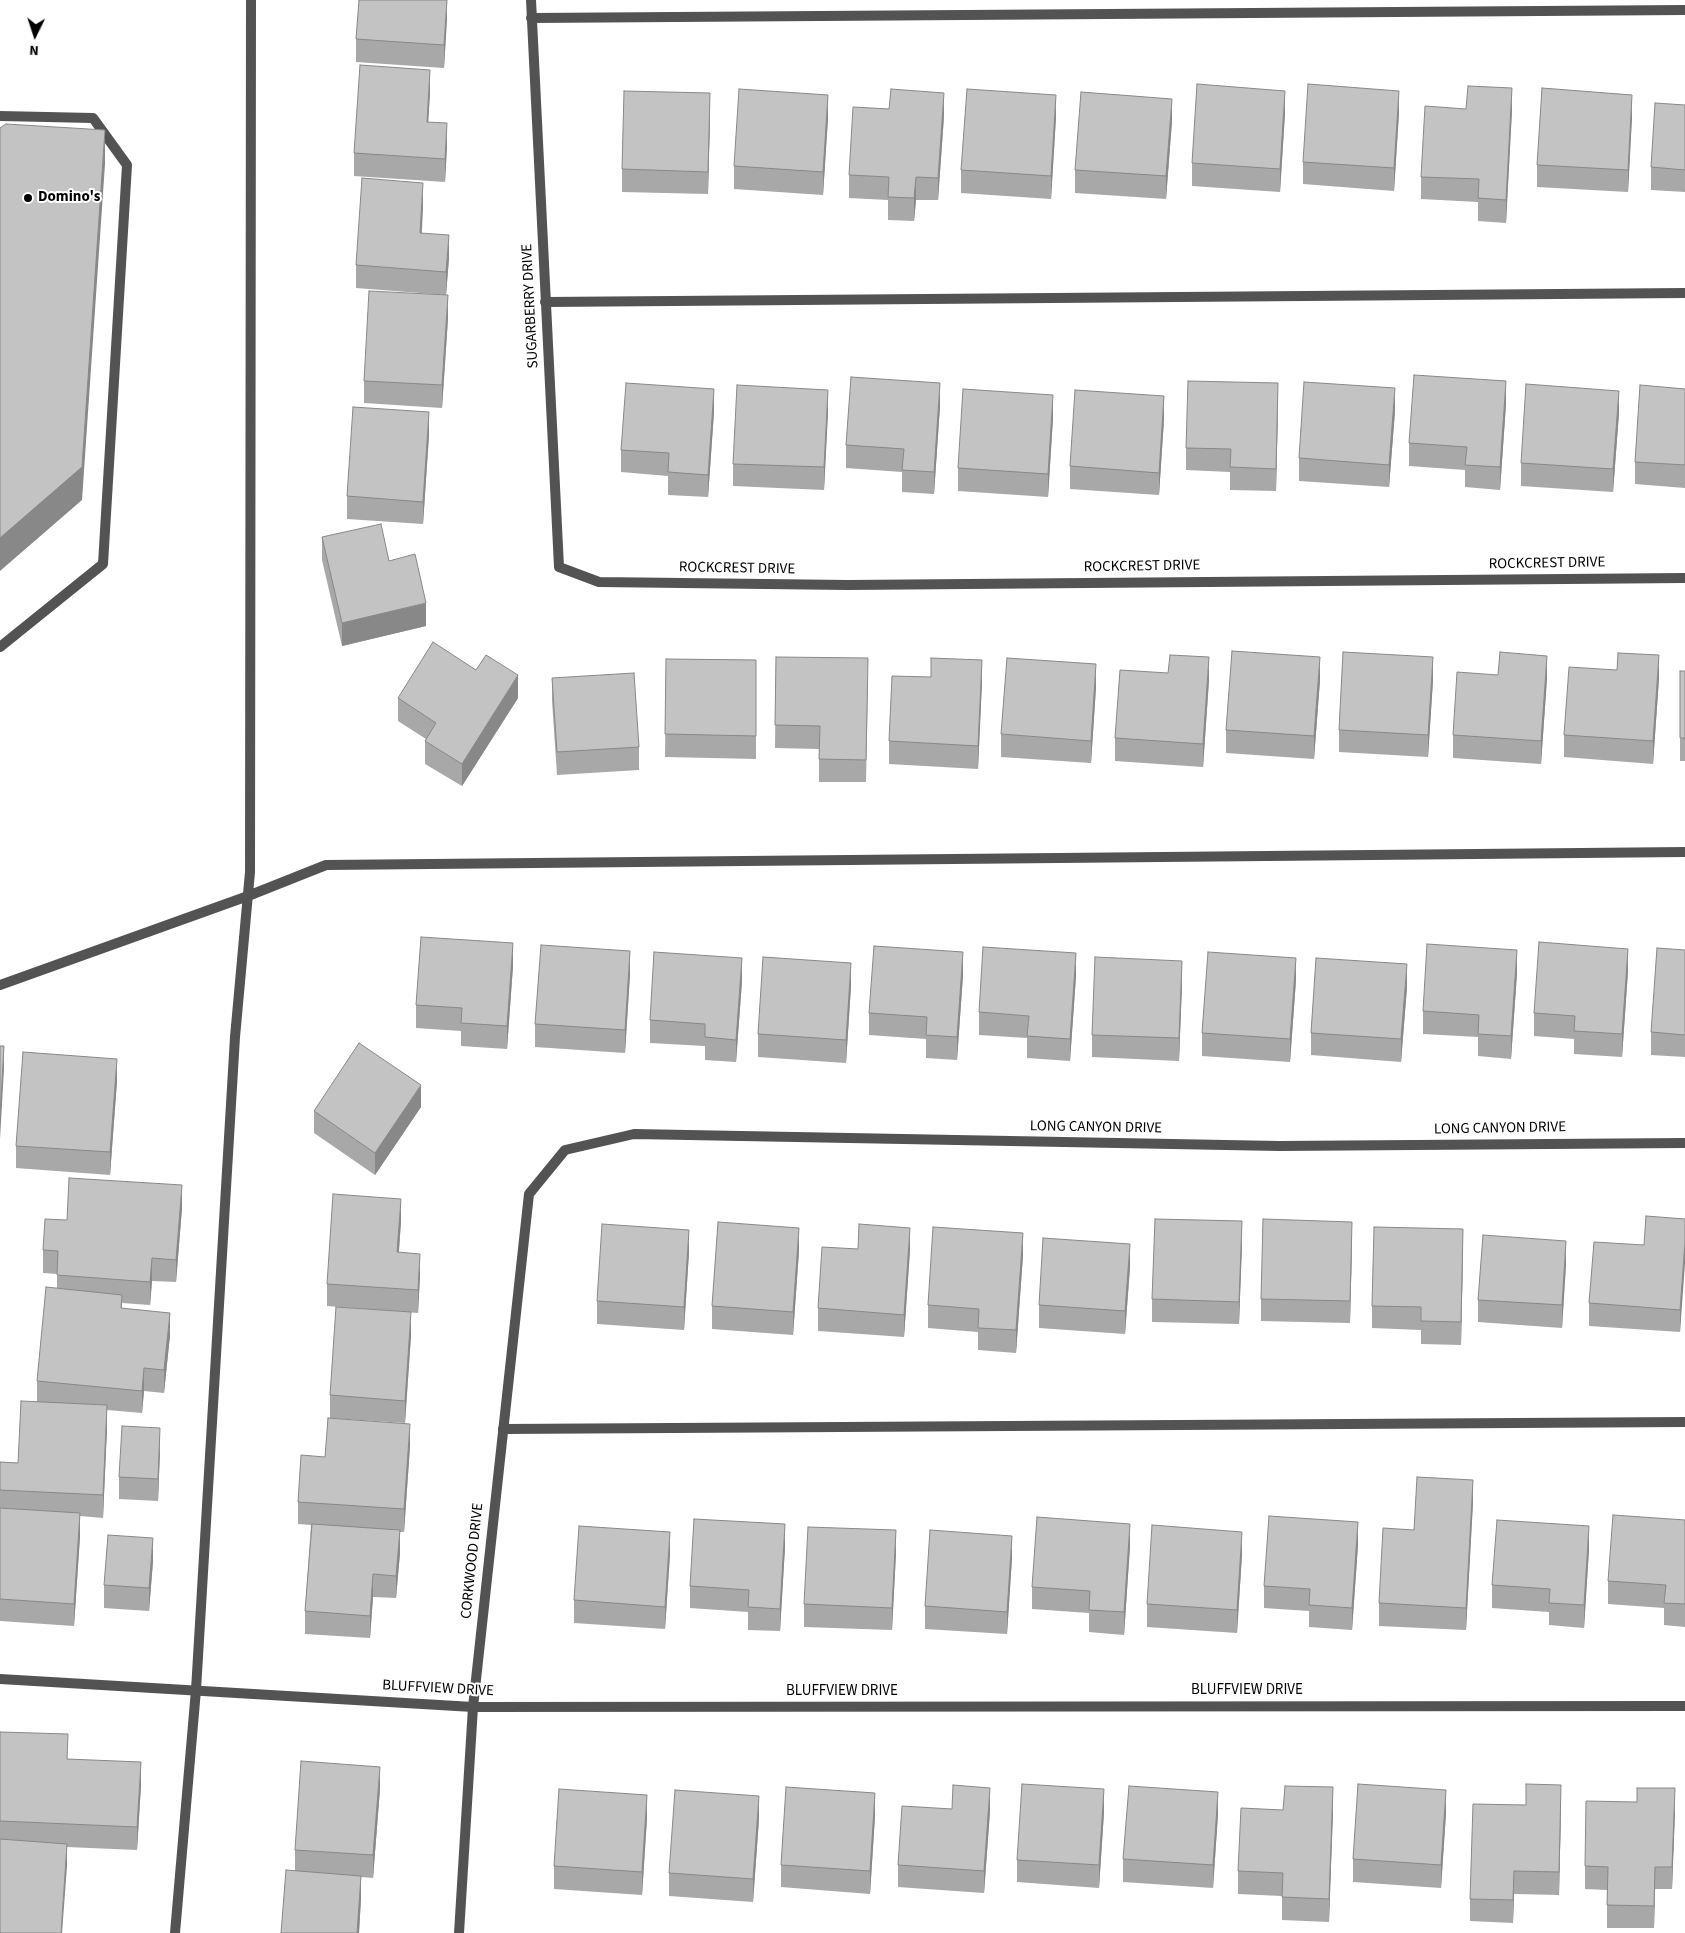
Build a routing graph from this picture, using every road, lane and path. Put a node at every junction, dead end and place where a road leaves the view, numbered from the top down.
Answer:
1 (251, 0) edge
2 (531, 0) edge
3 (1685, 10) edge
4 (531, 18) junction
5 (0, 116) edge
6 (1685, 292) edge
7 (546, 302) junction
8 (1685, 578) edge
9 (599, 582) joint
10 (0, 647) edge
11 (1685, 852) edge
12 (248, 896) junction
13 (0, 986) edge
14 (1685, 1142) edge
15 (529, 1194) joint
16 (1685, 1422) edge
17 (503, 1429) junction
18 (0, 1679) edge
19 (196, 1690) junction
20 (1685, 1706) edge
21 (473, 1707) junction
22 (175, 1933) edge
23 (459, 1933) edge

1 - 12 street
2 - 4 street, SUGARBERRY DRIVE
3 - 4 street
4 - 7 street, SUGARBERRY DRIVE
5 - 10 street
6 - 7 street
7 - 9 street, SUGARBERRY DRIVE
8 - 9 street, ROCKCREST DRIVE
11 - 12 street
12 - 13 street
12 - 19 street
14 - 15 street, LONG CANYON DRIVE
15 - 17 street, CORKWOOD DRIVE
16 - 17 street
17 - 21 street, CORKWOOD DRIVE
18 - 19 street, BLUFFVIEW DRIVE
19 - 21 street, BLUFFVIEW DRIVE
19 - 22 street
20 - 21 street, BLUFFVIEW DRIVE
21 - 23 street, CORKWOOD DRIVE

